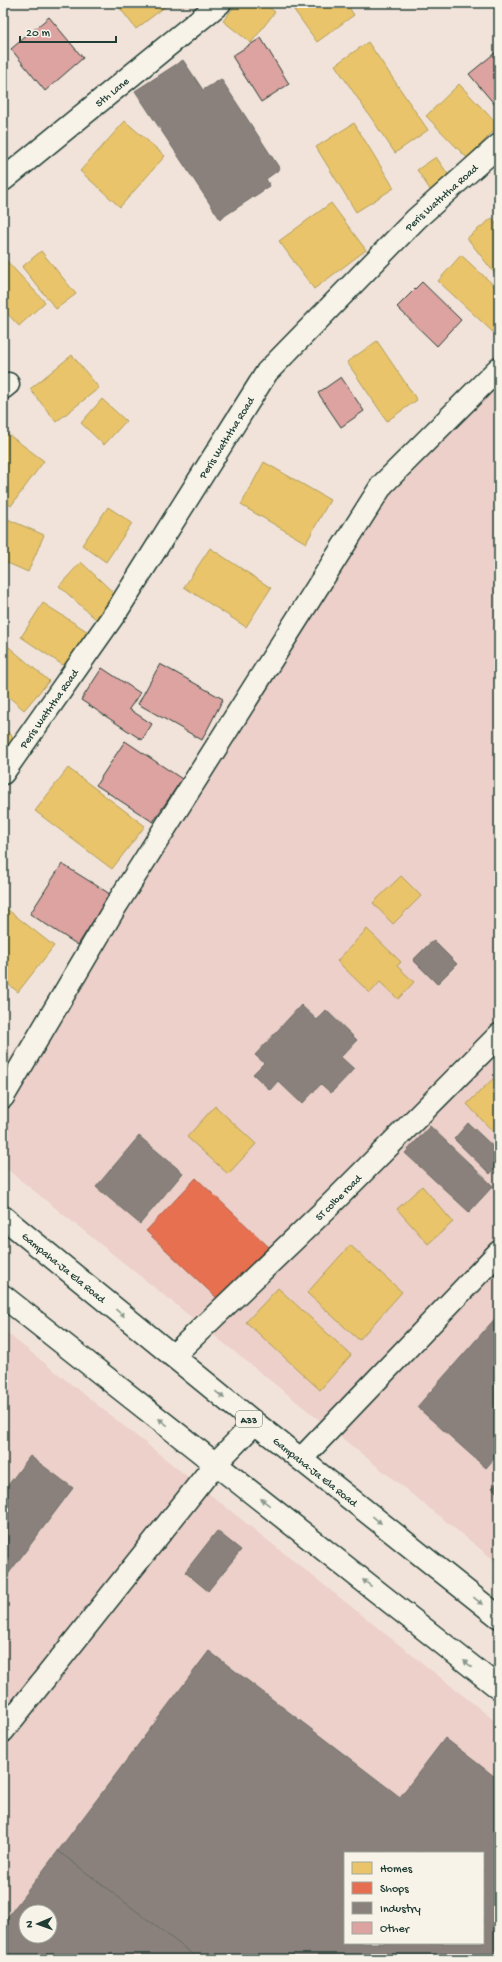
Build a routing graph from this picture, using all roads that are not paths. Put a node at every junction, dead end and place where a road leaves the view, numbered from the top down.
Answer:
1 (220, 3) edge
2 (499, 145) edge
3 (3, 180) edge
4 (499, 368) edge
5 (3, 773) edge
6 (499, 1035) edge
7 (3, 1097) edge
8 (3, 1217) edge
9 (499, 1252) edge
10 (3, 1296) edge
11 (173, 1356) junction
12 (255, 1423) junction
13 (301, 1460) junction
14 (216, 1464) junction
15 (499, 1617) edge
16 (499, 1688) edge
17 (3, 1731) edge

1 - 3 main road, 5th Lane
2 - 5 main road, Peris Waththa Road
4 - 7 main road
6 - 11 main road, ST colbe road
8 -> 11 main road, Gampaha-Ja Ela Road / A33
9 - 13 main road
14 -> 10 main road
11 -> 12 main road, Gampaha-Ja Ela Road / A33
12 - 13 main road, Gampaha-Ja Ela Road / A33
12 - 14 main road
13 -> 15 main road, Gampaha-Ja Ela Road / A33
16 -> 14 main road
14 - 17 main road

